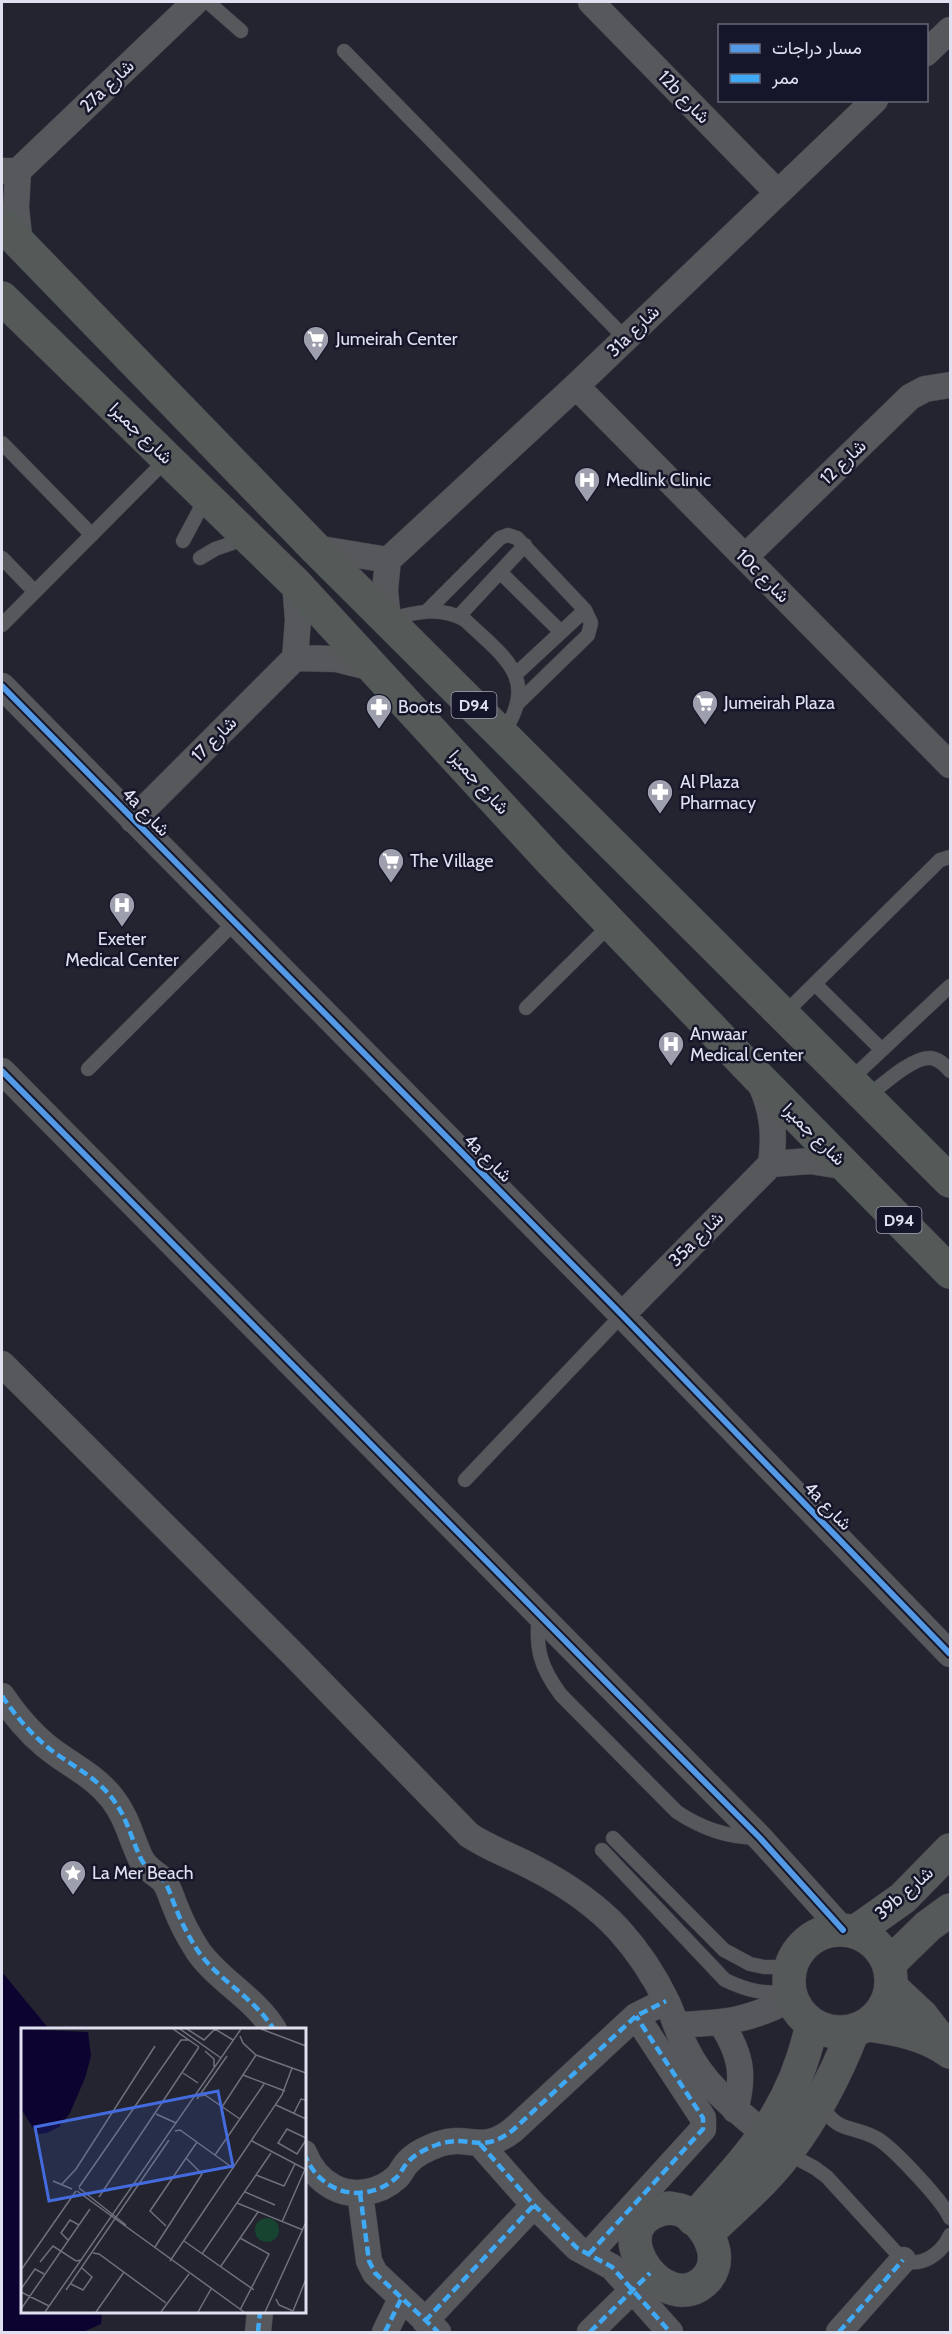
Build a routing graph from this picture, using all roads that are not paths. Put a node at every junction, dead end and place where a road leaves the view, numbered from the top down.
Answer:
1 (195, 2) edge
2 (208, 2) edge
3 (591, 2) edge
4 (951, 30) edge
5 (241, 31) dead end
6 (345, 51) dead end
7 (928, 51) edge
8 (873, 102) edge
9 (10, 171) edge
10 (777, 192) junction
11 (11, 235) edge
12 (2, 298) edge
13 (625, 338) junction
14 (951, 385) edge
15 (576, 386) junction
16 (2, 443) edge
17 (167, 459) junction
18 (204, 495) junction
19 (92, 535) junction
20 (248, 538) junction
21 (183, 541) dead end
22 (525, 545) junction
23 (315, 548) junction
24 (745, 557) junction
25 (2, 558) edge
26 (200, 558) dead end
27 (388, 560) junction
28 (500, 572) junction
29 (295, 583) junction
30 (35, 592) junction
31 (585, 610) junction
32 (427, 611) junction
33 (459, 616) junction
34 (388, 620) junction
35 (2, 625) edge
36 (561, 632) junction
37 (295, 658) junction
38 (376, 669) junction
39 (516, 674) junction
40 (2, 686) edge
41 (518, 704) junction
42 (502, 734) junction
43 (951, 765) edge
44 (133, 820) junction
45 (951, 857) edge
46 (234, 923) junction
47 (611, 924) junction
48 (814, 984) junction
49 (951, 986) edge
50 (526, 1008) dead end
51 (784, 1014) junction
52 (882, 1050) junction
53 (88, 1069) dead end
54 (2, 1071) edge
55 (951, 1071) edge
56 (756, 1075) junction
57 (858, 1089) junction
58 (771, 1164) junction
59 (848, 1167) junction
60 (951, 1181) edge
61 (951, 1272) edge
62 (622, 1315) junction
63 (2, 1364) edge
64 (465, 1480) dead end
65 (539, 1613) junction
66 (951, 1654) edge
67 (2, 1696) edge
68 (613, 1838) dead end
69 (760, 1838) junction
70 (602, 1850) dead end
71 (951, 1850) edge
72 (951, 1910) edge
73 (849, 1931) junction
74 (890, 1976) junction
75 (792, 1984) junction
76 (666, 2001) junction
77 (636, 2016) junction
78 (721, 2023) junction
79 (812, 2024) junction
80 (676, 2025) junction
81 (272, 2028) edge
82 (860, 2028) junction
83 (949, 2051) edge
84 (820, 2104) junction
85 (735, 2110) junction
86 (480, 2144) junction
87 (776, 2144) junction
88 (306, 2158) edge
89 (360, 2193) junction
90 (534, 2205) junction
91 (951, 2218) edge
92 (700, 2226) junction
93 (951, 2235) edge
94 (589, 2254) junction
95 (903, 2260) junction
96 (641, 2281) junction
97 (401, 2299) junction
98 (260, 2313) edge
99 (432, 2327) edge
100 (258, 2332) edge
101 (385, 2332) edge
102 (590, 2332) edge
103 (670, 2332) edge
104 (839, 2332) edge

1 - 9 street, 27a شارع
2 - 5 lane
3 - 10 street, 12b شارع
4 - 7 street
6 - 13 lane
8 - 10 street, 31a شارع
9 - 11 street, 27a شارع
10 - 13 street, 31a شارع
11 - 23 main road, D94
12 - 17 main road, شارع جميرا / D94
13 - 15 street, 31a شارع
14 - 24 street, شارع 12
15 - 24 street, 10c شارع
15 - 27 street, 31a شارع
16 - 19 lane
17 - 18 main road, شارع جميرا / D94
17 - 19 lane
18 - 20 main road, شارع جميرا / D94
18 - 21 lane
19 - 30 lane
20 - 26 lane
20 - 29 main road, شارع جميرا / D94
22 - 28 lane
22 - 31 lane
22 - 32 lane
23 - 27 street
23 - 34 main road, D94
24 - 43 street, 10c شارع
25 - 30 lane
27 - 34 street
28 - 33 lane
28 - 36 lane
29 - 37 street
29 - 38 main road, شارع جميرا / D94
30 - 35 lane
31 - 36 lane
31 - 41 lane
32 - 33 lane
32 - 34 lane
33 - 39 lane
34 - 42 main road, D94
36 - 39 lane
37 - 38 street
37 - 44 street, شارع 17
38 - 47 main road, شارع جميرا / D94
39 - 41 lane
40 - 44 street, 4a شارع
41 - 42 lane
42 - 51 main road, D94
44 - 46 street, 4a شارع
45 - 48 lane
46 - 53 lane
46 - 62 street, 4a شارع
47 - 50 lane
47 - 56 main road, شارع جميرا / D94
48 - 51 lane
48 - 52 lane
49 - 52 lane
51 - 57 main road, D94
52 - 57 lane
54 - 65 street
55 - 57 lane
56 - 58 street
56 - 59 main road, شارع جميرا / D94
57 - 60 main road, D94
58 - 59 street
58 - 62 street, 35a شارع
59 - 61 main road, شارع جميرا / D94
62 - 64 lane
62 - 66 street, 4a شارع
63 - 76 street
65 - 69 street
65 - 69 lane
67 - 81 street
68 - 75 lane
69 - 73 street
70 - 75 lane
71 - 73 street, 39b شارع
72 - 74 street
73 - 74 street
73 - 75 street
74 - 82 street
74 - 83 street
75 - 78 street
75 - 79 street
76 - 77 street
76 - 80 street
77 - 86 street
77 - 94 street
78 - 80 street
78 - 85 street
79 - 82 street
79 - 87 street
80 - 85 street
82 - 83 street
82 - 84 street
84 - 87 street
84 - 91 lane
85 - 87 street
86 - 89 street
86 - 90 street
87 - 92 street
87 - 95 lane
88 - 89 street
89 - 97 street
90 - 94 street
90 - 99 street
92 - 96 street
92 - 96 street
93 - 95 lane
94 - 96 street
95 - 104 street
96 - 102 street
96 - 103 street
97 - 99 street
97 - 101 street
98 - 100 street

